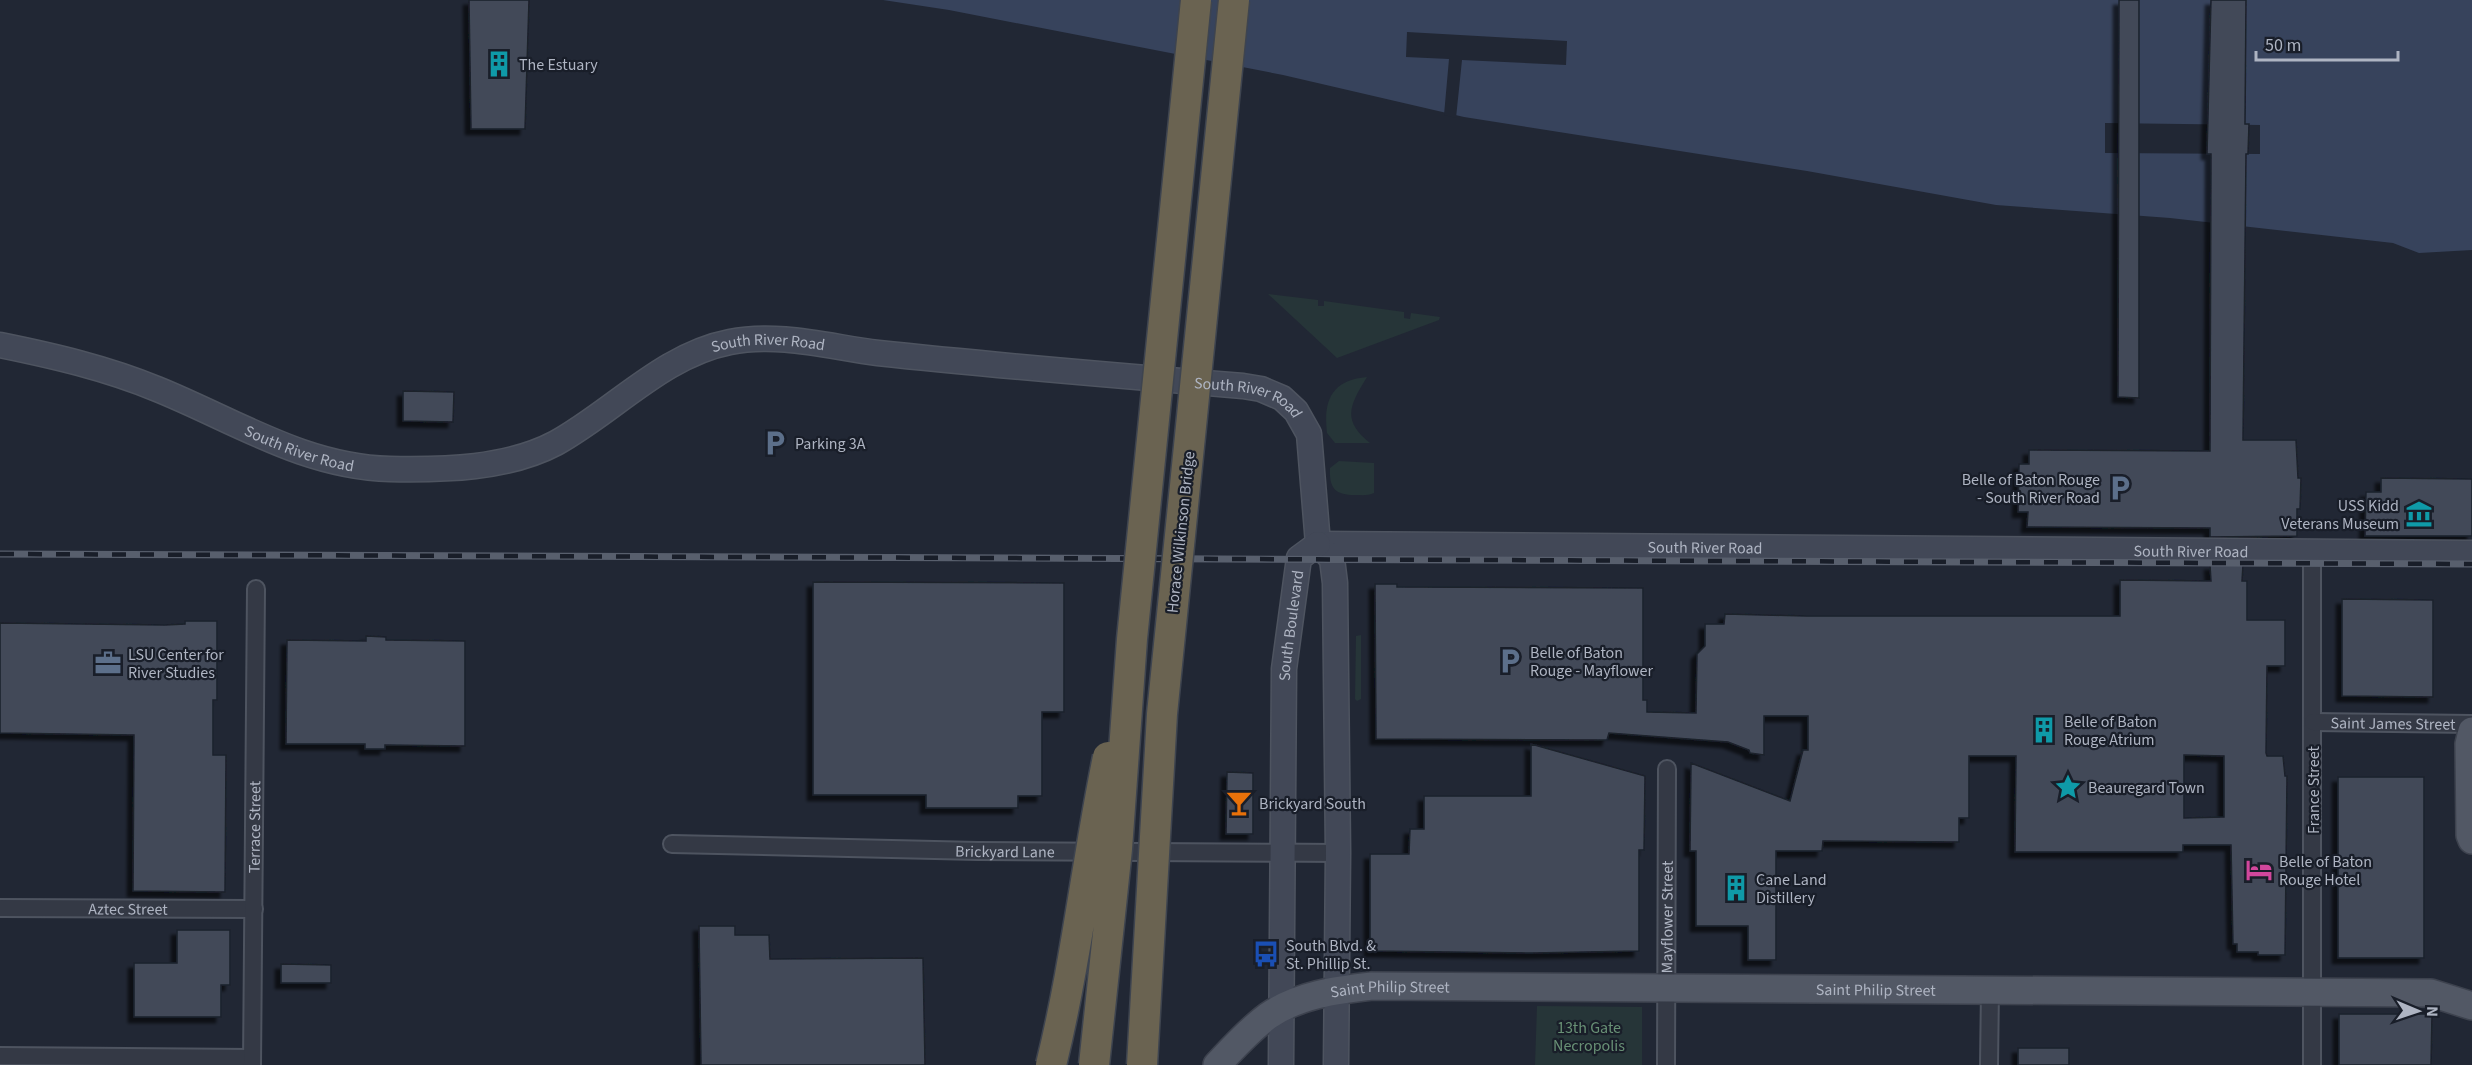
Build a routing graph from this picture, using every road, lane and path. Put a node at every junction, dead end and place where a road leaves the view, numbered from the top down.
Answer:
1 (1196, 0) edge
2 (1234, 0) edge
3 (0, 345) edge
4 (1318, 544) junction
5 (2312, 551) junction
6 (2472, 552) edge
7 (256, 589) dead end
8 (1132, 639) junction
9 (2313, 722) junction
10 (2472, 724) edge
11 (2472, 731) edge
12 (1667, 769) dead end
13 (2472, 840) edge
14 (672, 844) dead end
15 (1282, 853) junction
16 (1338, 853) junction
17 (0, 908) edge
18 (254, 909) junction
19 (1666, 989) junction
20 (1990, 989) junction
21 (1336, 990) junction
22 (2312, 991) junction
23 (2472, 1006) edge
24 (1281, 1009) junction
25 (0, 1056) edge
26 (252, 1062) edge
27 (1051, 1065) edge
28 (1094, 1065) edge
29 (1142, 1065) edge
30 (1217, 1065) edge
31 (1281, 1065) edge
32 (1336, 1065) edge
33 (1666, 1065) edge
34 (1989, 1065) edge
35 (2312, 1065) edge

1 - 8 highway, bridge
2 - 29 highway, Horace Wilkinson Bridge, bridge
3 - 4 main road, South River Road
4 - 5 main road, South River Road
4 - 15 main road, South Boulevard
4 - 16 main road
5 - 6 main road, South River Road
5 - 9 street, France Street
7 - 18 street, Terrace Street
8 - 27 highway, bridge
8 - 28 highway, bridge
9 - 10 street, Saint James Street
9 - 22 street, France Street
11 - 13 main road
12 - 19 street, Mayflower Street
14 - 15 street, Brickyard Lane
15 - 16 street, Brickyard Lane
15 - 24 main road, South Boulevard
16 - 21 main road
17 - 18 street, Aztec Street
18 - 26 street, Terrace Street
19 - 20 main road, Saint Philip Street
19 - 21 main road, Saint Philip Street
19 - 33 street, Mayflower Street
20 - 22 main road, Saint Philip Street
20 - 34 street
21 - 24 main road, Saint Philip Street
21 - 32 main road
22 - 23 main road, Saint Philip Street
22 - 35 street, France Street
24 - 30 main road, Saint Philip Street
24 - 31 main road, South Boulevard
25 - 26 street

